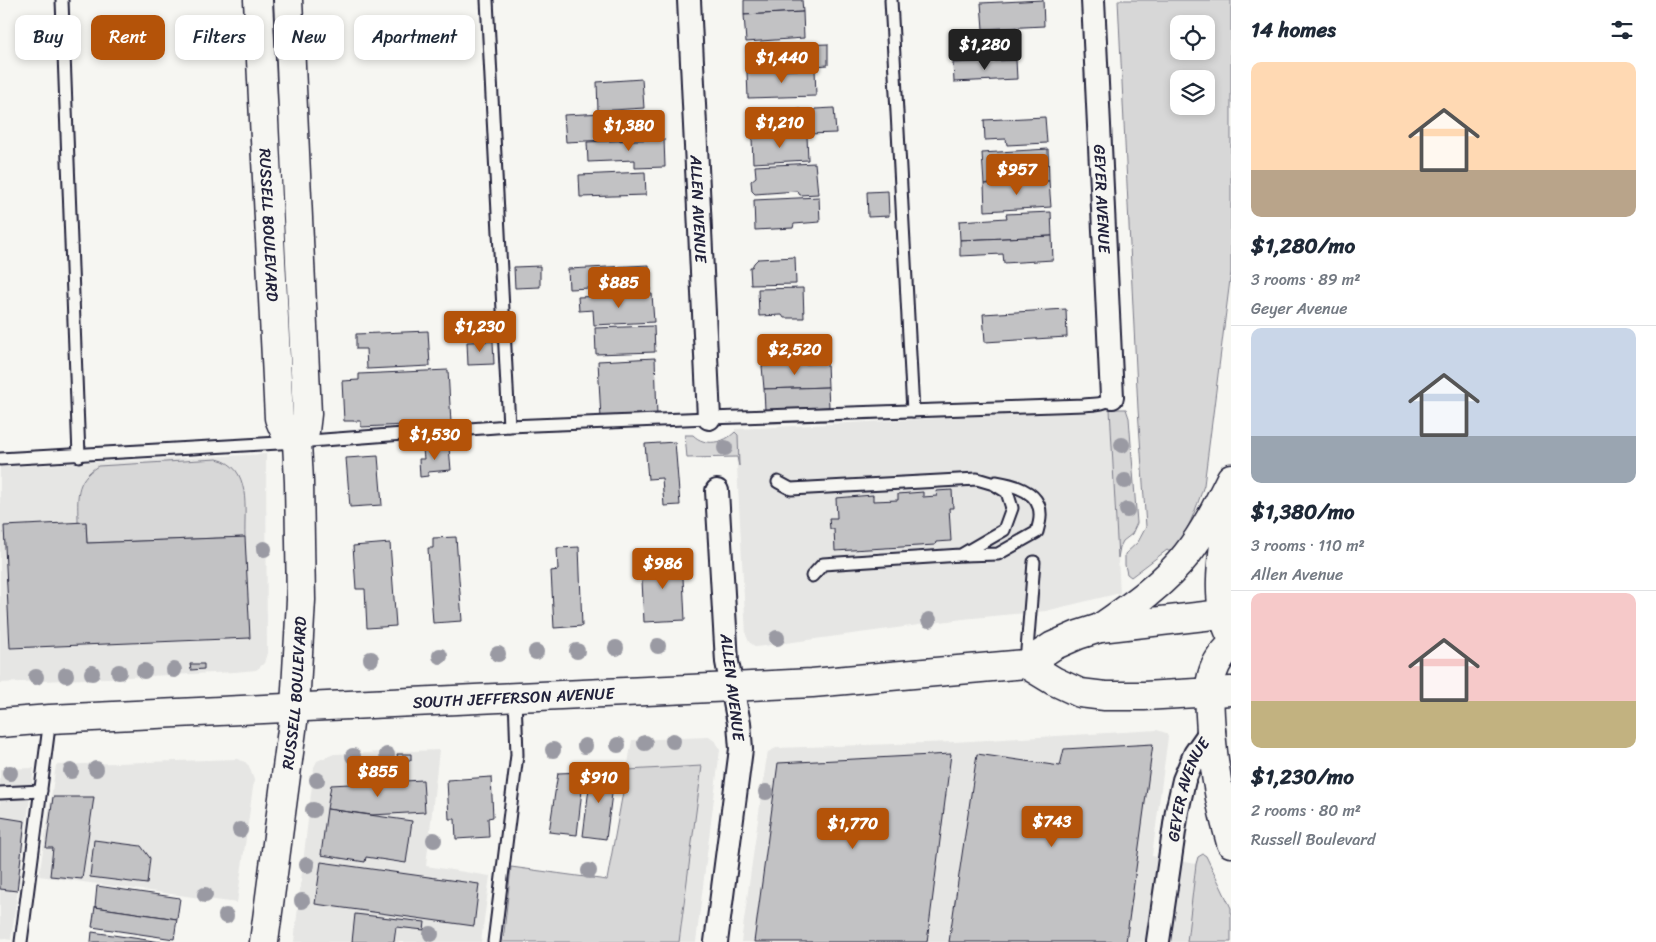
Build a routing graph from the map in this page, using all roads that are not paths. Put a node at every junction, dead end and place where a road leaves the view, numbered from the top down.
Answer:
1 (62, 0) edge
2 (258, 0) edge
3 (288, 0) edge
4 (487, 0) edge
5 (689, 0) edge
6 (891, 0) edge
7 (1093, 0) edge
8 (1112, 397) joint
9 (912, 411) junction
10 (709, 418) junction
11 (509, 426) junction
12 (297, 442) junction
13 (79, 456) junction
14 (0, 459) edge
15 (1231, 478) edge
16 (977, 479) junction
17 (778, 482) dead end
18 (716, 491) dead end
19 (1231, 496) edge
20 (961, 555) junction
21 (1034, 562) dead end
22 (812, 576) dead end
23 (1228, 621) edge
24 (1100, 628) junction
25 (1231, 646) edge
26 (1026, 664) junction
27 (732, 688) junction
28 (1220, 691) edge
29 (515, 697) junction
30 (295, 707) junction
31 (50, 719) junction
32 (0, 723) edge
33 (1211, 731) junction
34 (41, 791) junction
35 (0, 793) edge
36 (1231, 843) edge
37 (1158, 941) edge
38 (21, 942) edge
39 (264, 942) edge
40 (494, 942) edge
41 (716, 942) edge

1 - 13 lane
2 - 12 main road, RUSSELL BOULEVARD
3 - 12 main road, RUSSELL BOULEVARD
4 - 11 lane
5 - 10 street, ALLEN AVENUE
6 - 9 lane
7 - 8 street, GEYER AVENUE
8 - 9 lane
9 - 10 lane
10 - 11 lane
11 - 12 lane
12 - 13 lane
12 - 30 main road, RUSSELL BOULEVARD
13 - 14 lane
15 - 24 main road
16 - 17 lane
16 - 20 lane
16 - 20 lane
18 - 27 street, ALLEN AVENUE
19 - 23 main road
20 - 22 lane
21 - 26 lane
23 - 24 main road, SOUTH JEFFERSON AVENUE
24 - 26 main road, SOUTH JEFFERSON AVENUE
25 - 28 main road, GEYER AVENUE
26 - 27 main road, SOUTH JEFFERSON AVENUE
26 - 28 main road
27 - 29 main road, SOUTH JEFFERSON AVENUE
27 - 41 street, ALLEN AVENUE
28 - 33 main road, GEYER AVENUE
29 - 30 main road, SOUTH JEFFERSON AVENUE
29 - 40 lane
30 - 31 main road, SOUTH JEFFERSON AVENUE
30 - 39 main road, RUSSELL BOULEVARD
31 - 32 main road, SOUTH JEFFERSON AVENUE
31 - 34 lane
33 - 36 main road
33 - 37 street, GEYER AVENUE
34 - 35 lane
34 - 38 lane

